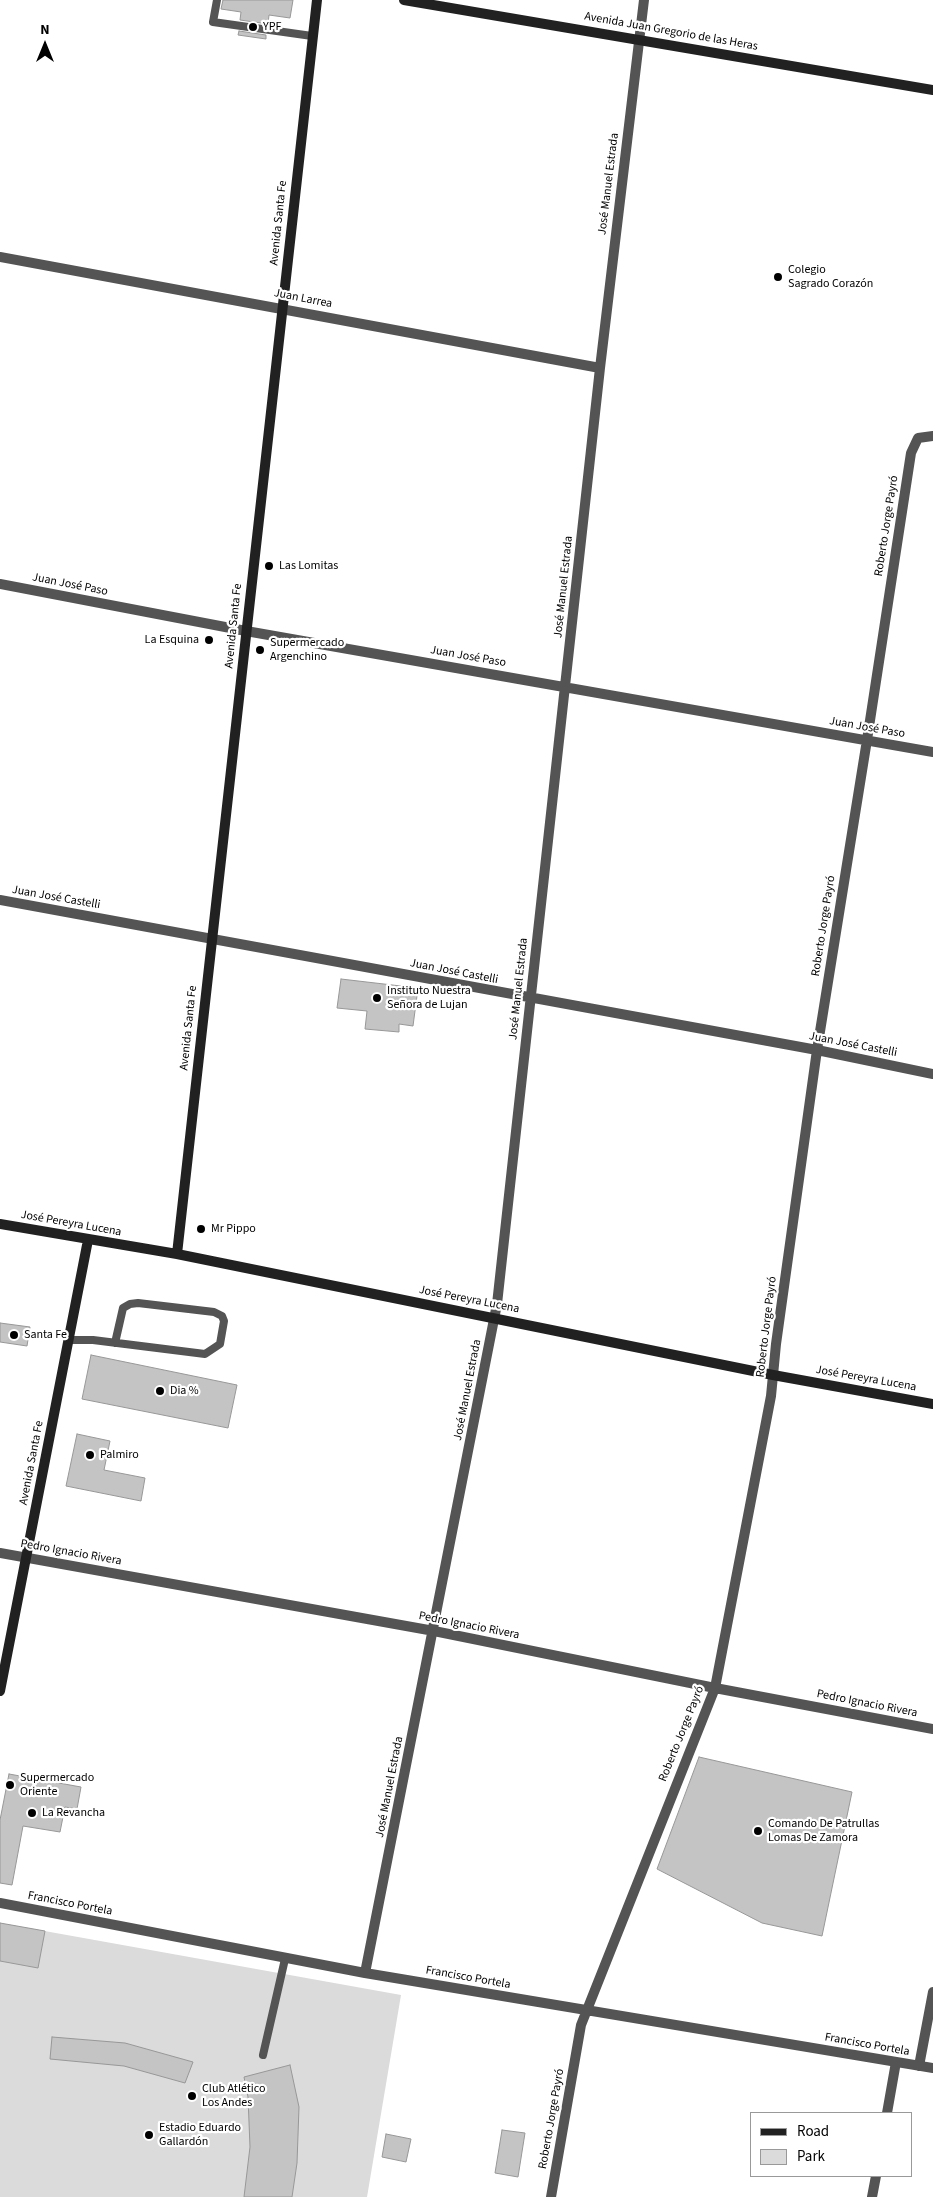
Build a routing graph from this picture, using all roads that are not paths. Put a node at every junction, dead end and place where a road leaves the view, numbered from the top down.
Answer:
1 (217, 0) edge
2 (317, 0) edge
3 (404, 0) edge
4 (644, 0) edge
5 (312, 36) junction
6 (639, 39) junction
7 (933, 90) edge
8 (0, 257) edge
9 (282, 308) junction
10 (600, 368) junction
11 (933, 436) edge
12 (0, 584) edge
13 (246, 631) junction
14 (565, 687) junction
15 (867, 740) junction
16 (933, 752) edge
17 (0, 900) edge
18 (212, 939) junction
19 (530, 999) junction
20 (817, 1050) junction
21 (933, 1074) edge
22 (0, 1224) edge
23 (88, 1240) junction
24 (177, 1254) junction
25 (494, 1318) junction
26 (68, 1340) junction
27 (115, 1343) junction
28 (773, 1375) junction
29 (933, 1404) edge
30 (0, 1553) edge
31 (26, 1558) junction
32 (434, 1631) junction
33 (715, 1688) junction
34 (0, 1691) edge
35 (933, 1729) edge
36 (0, 1903) edge
37 (285, 1959) junction
38 (365, 1973) junction
39 (933, 1992) edge
40 (586, 2010) junction
41 (263, 2055) dead end
42 (896, 2062) junction
43 (919, 2066) junction
44 (933, 2068) edge
45 (887, 2112) edge
46 (876, 2177) edge
47 (551, 2197) edge
48 (872, 2197) edge

1 - 5 lane
2 - 5 main road, Avenida Santa Fe
3 - 6 main road, Avenida Juan Gregorio de las Heras
4 - 6 street, José Manuel Estrada
5 - 9 main road, Avenida Santa Fe
6 - 7 main road, Avenida Juan Gregorio de las Heras
6 - 10 street, José Manuel Estrada
8 - 9 street, Juan Larrea
9 - 10 street, Juan Larrea
9 - 13 main road, Avenida Santa Fe
10 - 14 street, José Manuel Estrada
11 - 15 street, Roberto Jorge Payró
12 - 13 street, Juan José Paso
13 - 14 street, Juan José Paso
13 - 18 main road, Avenida Santa Fe
14 - 15 street, Juan José Paso
14 - 19 street, José Manuel Estrada
15 - 16 street, Juan José Paso
15 - 20 street, Roberto Jorge Payró
17 - 18 street, Juan José Castelli
18 - 19 street, Juan José Castelli
18 - 24 main road, Avenida Santa Fe
19 - 20 street, Juan José Castelli
19 - 25 street, José Manuel Estrada
20 - 21 street, Juan José Castelli
20 - 28 street, Roberto Jorge Payró
22 - 23 main road, José Pereyra Lucena
23 - 24 main road, José Pereyra Lucena
23 - 26 main road, Avenida Santa Fe
24 - 25 main road, José Pereyra Lucena
25 - 28 main road, José Pereyra Lucena
25 - 32 street, José Manuel Estrada
26 - 27 lane
26 - 31 main road, Avenida Santa Fe
27 - 27 lane
28 - 29 main road, José Pereyra Lucena
28 - 33 street, Roberto Jorge Payró
30 - 31 street, Pedro Ignacio Rivera
31 - 32 street, Pedro Ignacio Rivera
31 - 34 main road, Avenida Santa Fe
32 - 33 street, Pedro Ignacio Rivera
32 - 38 street, José Manuel Estrada
33 - 35 street, Pedro Ignacio Rivera
33 - 40 street, Roberto Jorge Payró
36 - 37 street, Francisco Portela
37 - 38 street, Francisco Portela
37 - 41 lane
38 - 40 street, Francisco Portela
39 - 43 street
40 - 42 street, Francisco Portela
40 - 47 street, Roberto Jorge Payró
42 - 43 street, Francisco Portela
42 - 45 street
43 - 44 street, Francisco Portela
46 - 48 street

